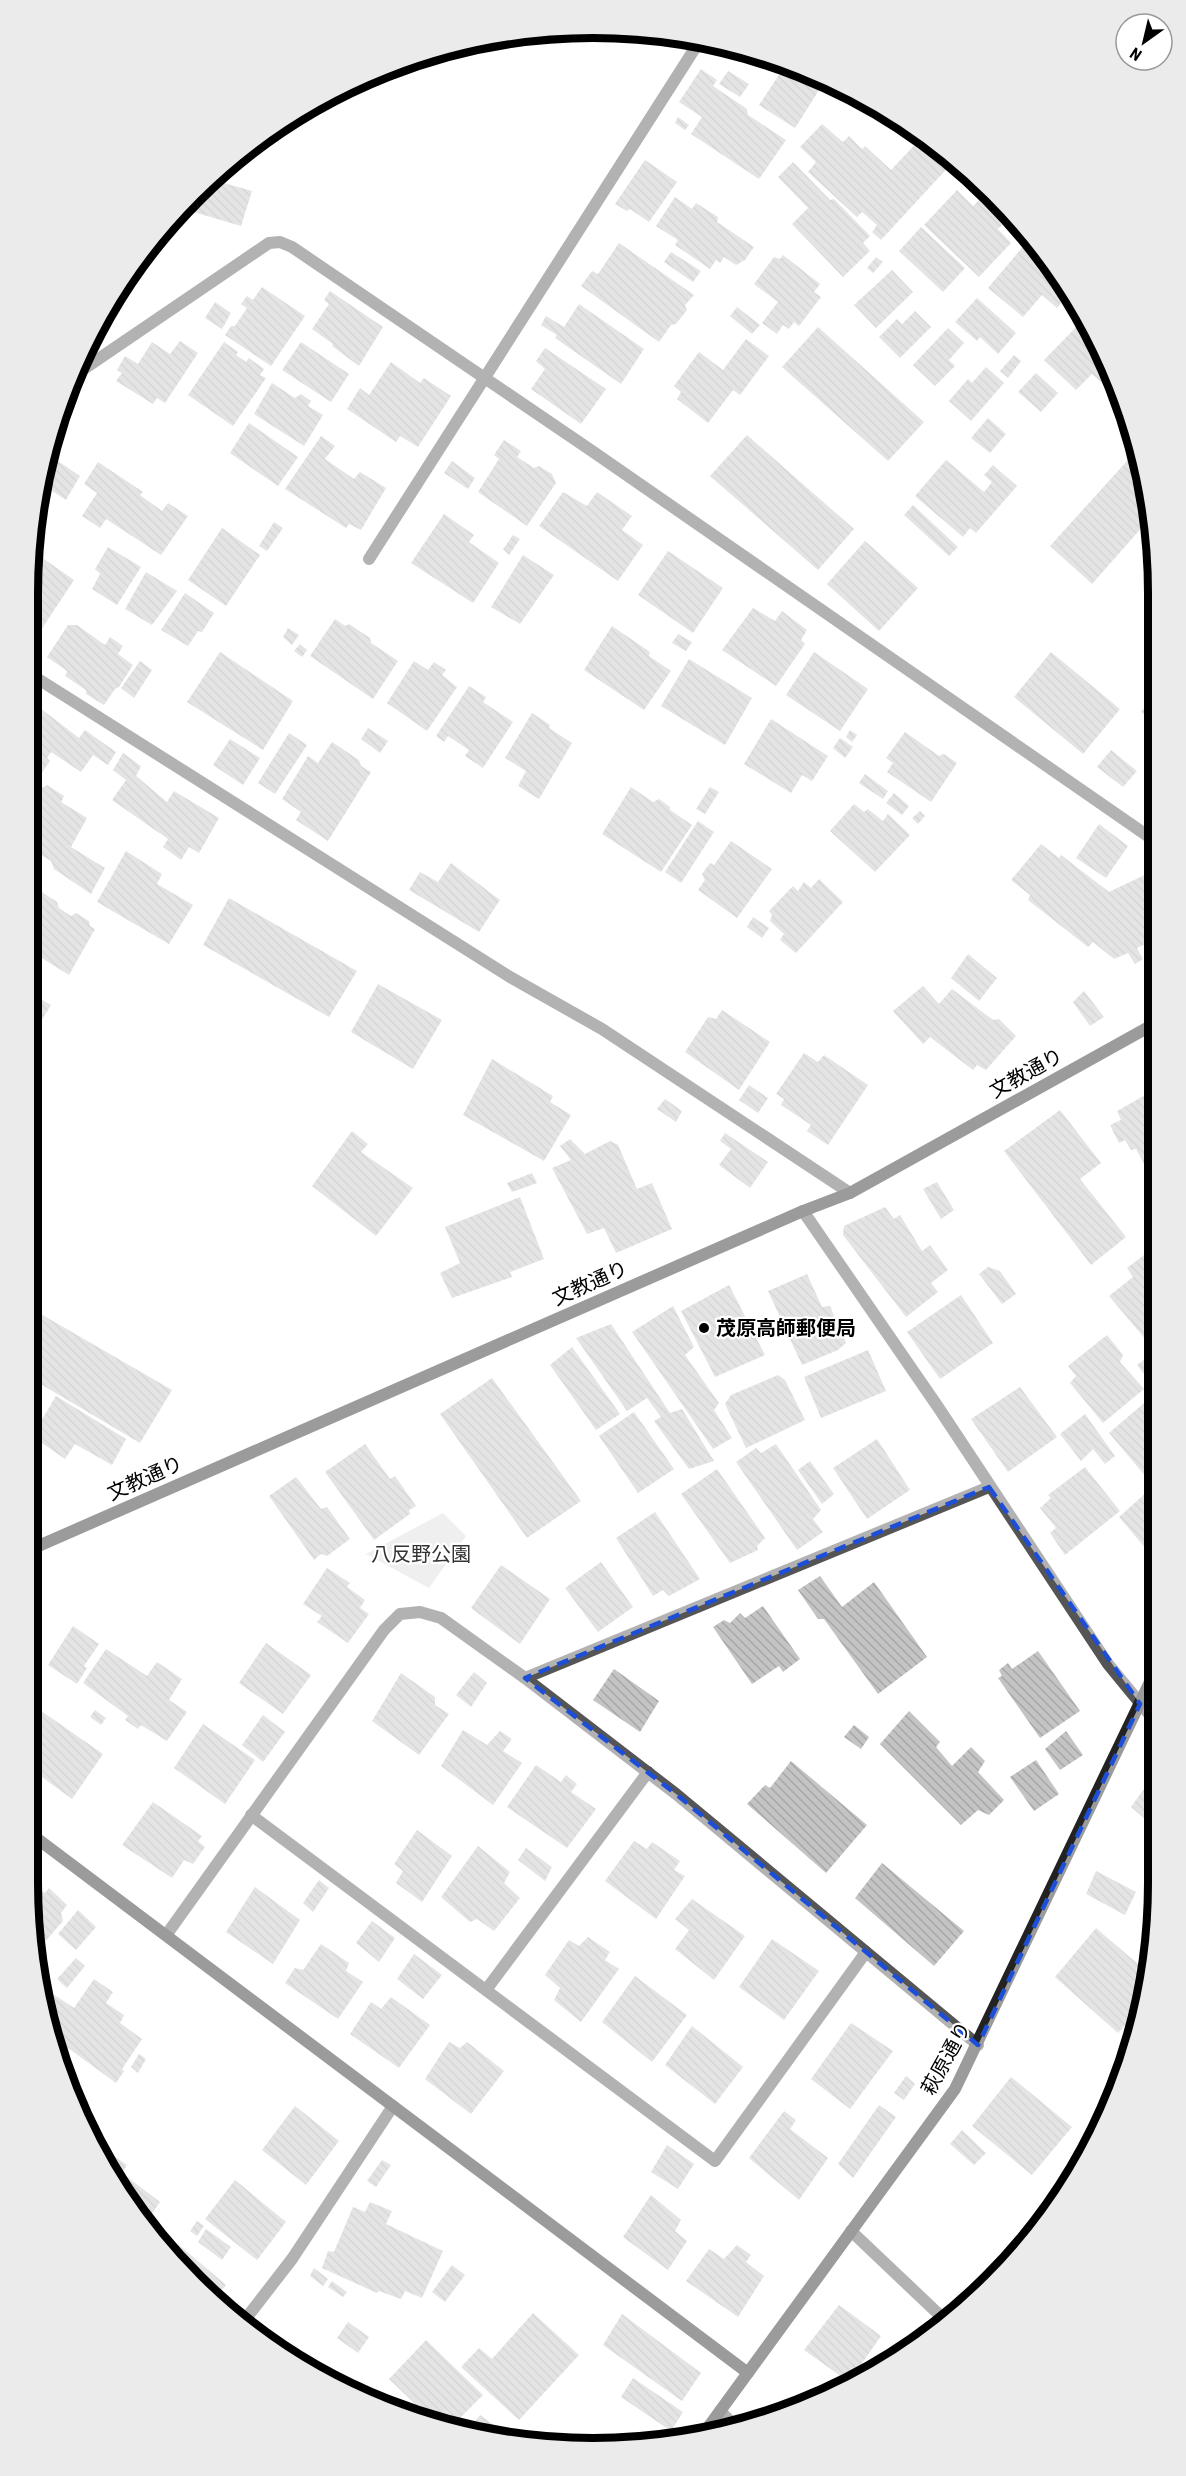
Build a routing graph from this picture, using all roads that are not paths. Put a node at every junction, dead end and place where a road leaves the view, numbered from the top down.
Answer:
1 (696, 47) edge
2 (86, 368) edge
3 (485, 379) junction
4 (369, 559) dead end
5 (38, 679) edge
6 (1148, 836) edge
7 (1148, 1027) edge
8 (850, 1193) junction
9 (803, 1211) junction
10 (989, 1487) junction
11 (38, 1546) edge
12 (525, 1678) junction
13 (1148, 1687) edge
14 (1140, 1704) junction
15 (1148, 1713) edge
16 (648, 1772) junction
17 (251, 1815) junction
18 (38, 1839) edge
19 (167, 1934) junction
20 (866, 1952) junction
21 (486, 1990) junction
22 (978, 2044) junction
23 (393, 2106) junction
24 (851, 2231) junction
25 (941, 2316) edge
26 (247, 2317) edge
27 (748, 2373) junction
28 (720, 2411) junction
29 (730, 2421) edge
30 (709, 2426) edge

1 - 3 street
2 - 3 street
3 - 4 street
3 - 6 street
5 - 8 street
7 - 8 street, 文教通り
8 - 9 street, 文教通り
9 - 10 street
9 - 11 street, 文教通り
10 - 12 street
10 - 14 street
12 - 16 street
12 - 17 street
13 - 14 street, 萩原通り
14 - 15 street
14 - 22 street, 萩原通り
16 - 20 street
16 - 21 street
17 - 19 street
17 - 21 street
18 - 19 street
19 - 23 street
20 - 21 street
20 - 22 street
22 - 24 street, 萩原通り
23 - 26 street
23 - 27 street
24 - 25 street
24 - 27 street, 萩原通り
27 - 28 street, 萩原通り
28 - 29 street
28 - 30 street, 萩原通り

